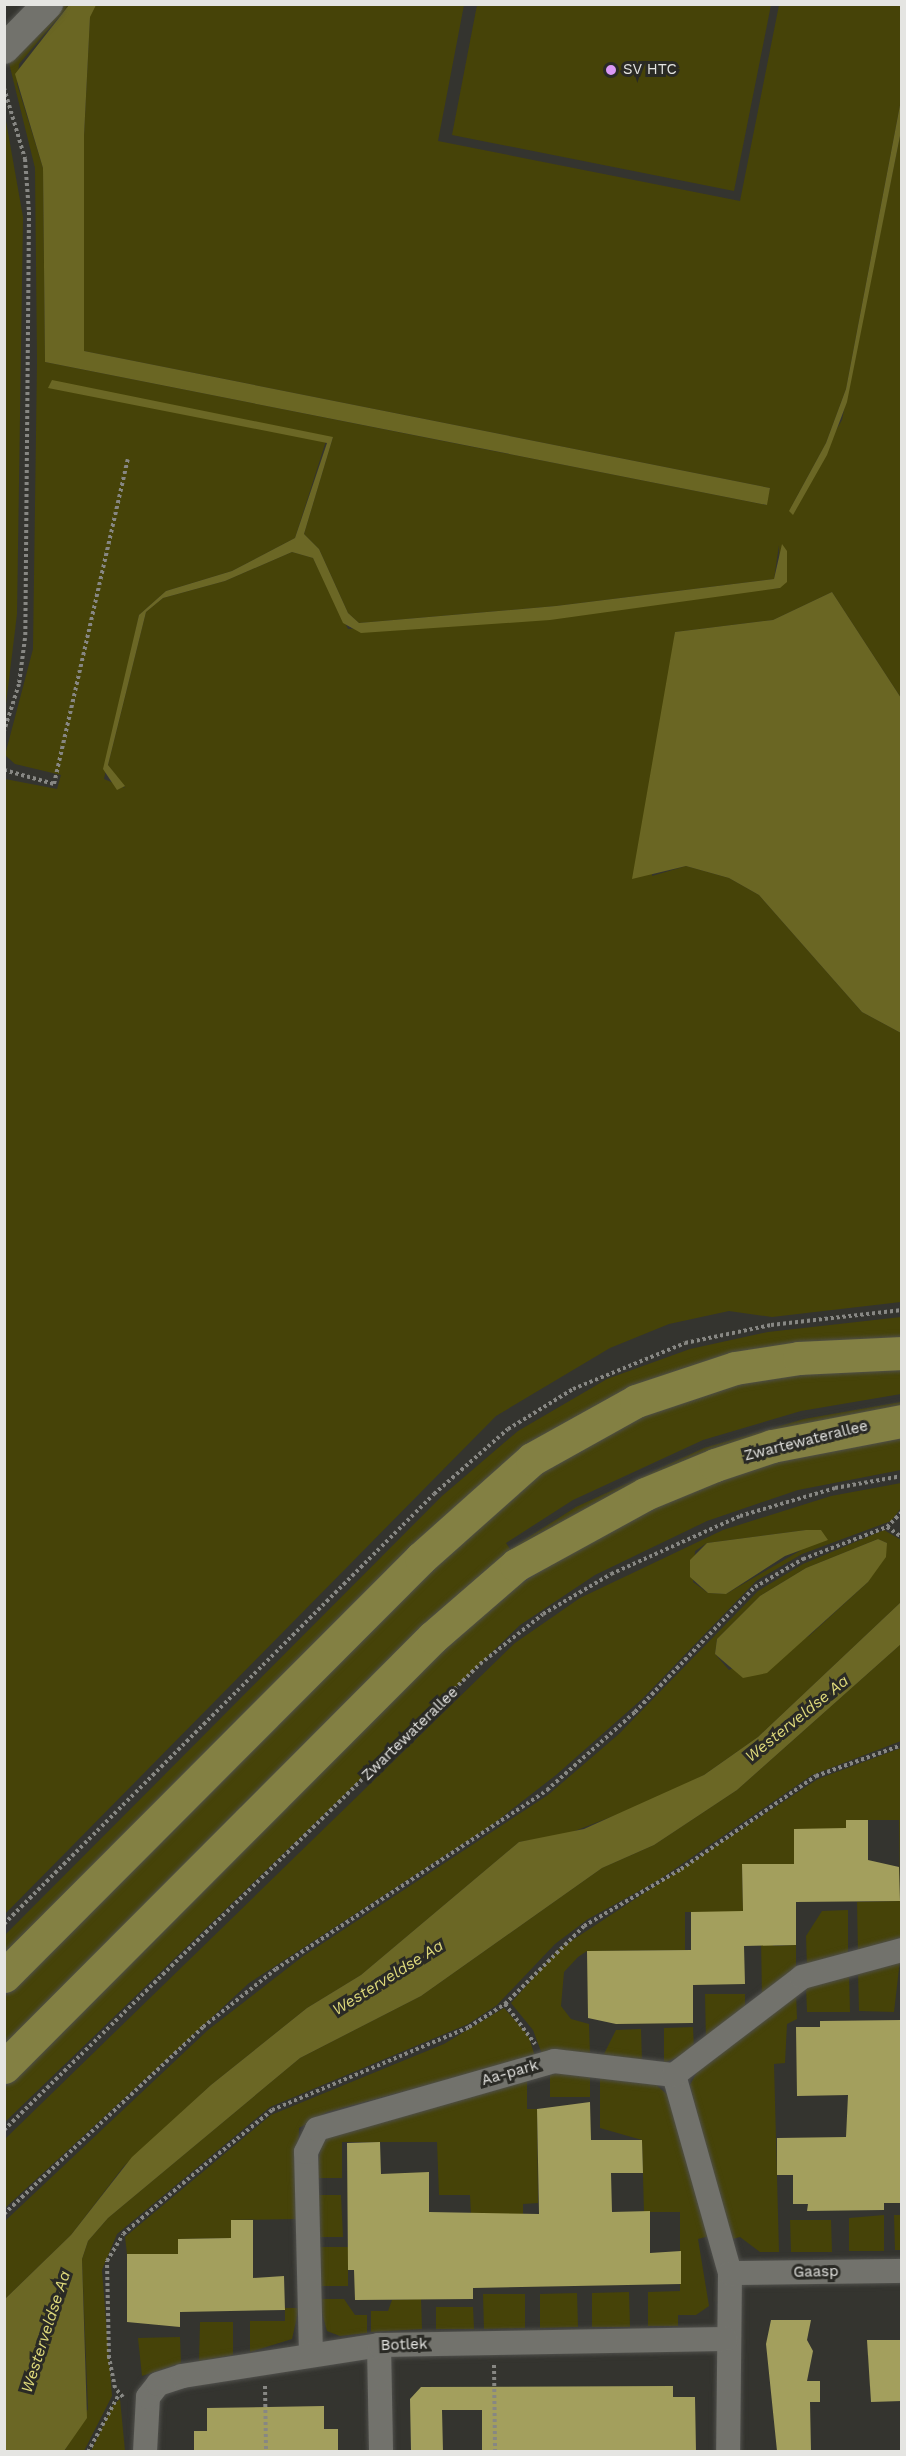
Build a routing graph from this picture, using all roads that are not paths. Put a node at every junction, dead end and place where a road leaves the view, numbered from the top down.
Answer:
1 (48, 4) edge
2 (4, 50) edge
3 (902, 1353) edge
4 (902, 1421) edge
5 (902, 1950) edge
6 (4, 1976) edge
7 (4, 2067) edge
8 (674, 2075) junction
9 (902, 2271) edge
10 (730, 2273) junction
11 (726, 2339) junction
12 (379, 2345) junction
13 (311, 2355) junction
14 (145, 2451) edge
15 (381, 2451) edge
16 (728, 2451) edge

1 - 2 street
3 - 6 main road
4 - 7 main road, Zwartewaterallee
5 - 8 street
8 - 10 street
8 - 13 street, Aa-park
9 - 10 street, Gaasp
10 - 11 street
11 - 12 street, Botlek
11 - 16 street
12 - 13 street, Botlek
12 - 15 street
13 - 14 street, Botlek

